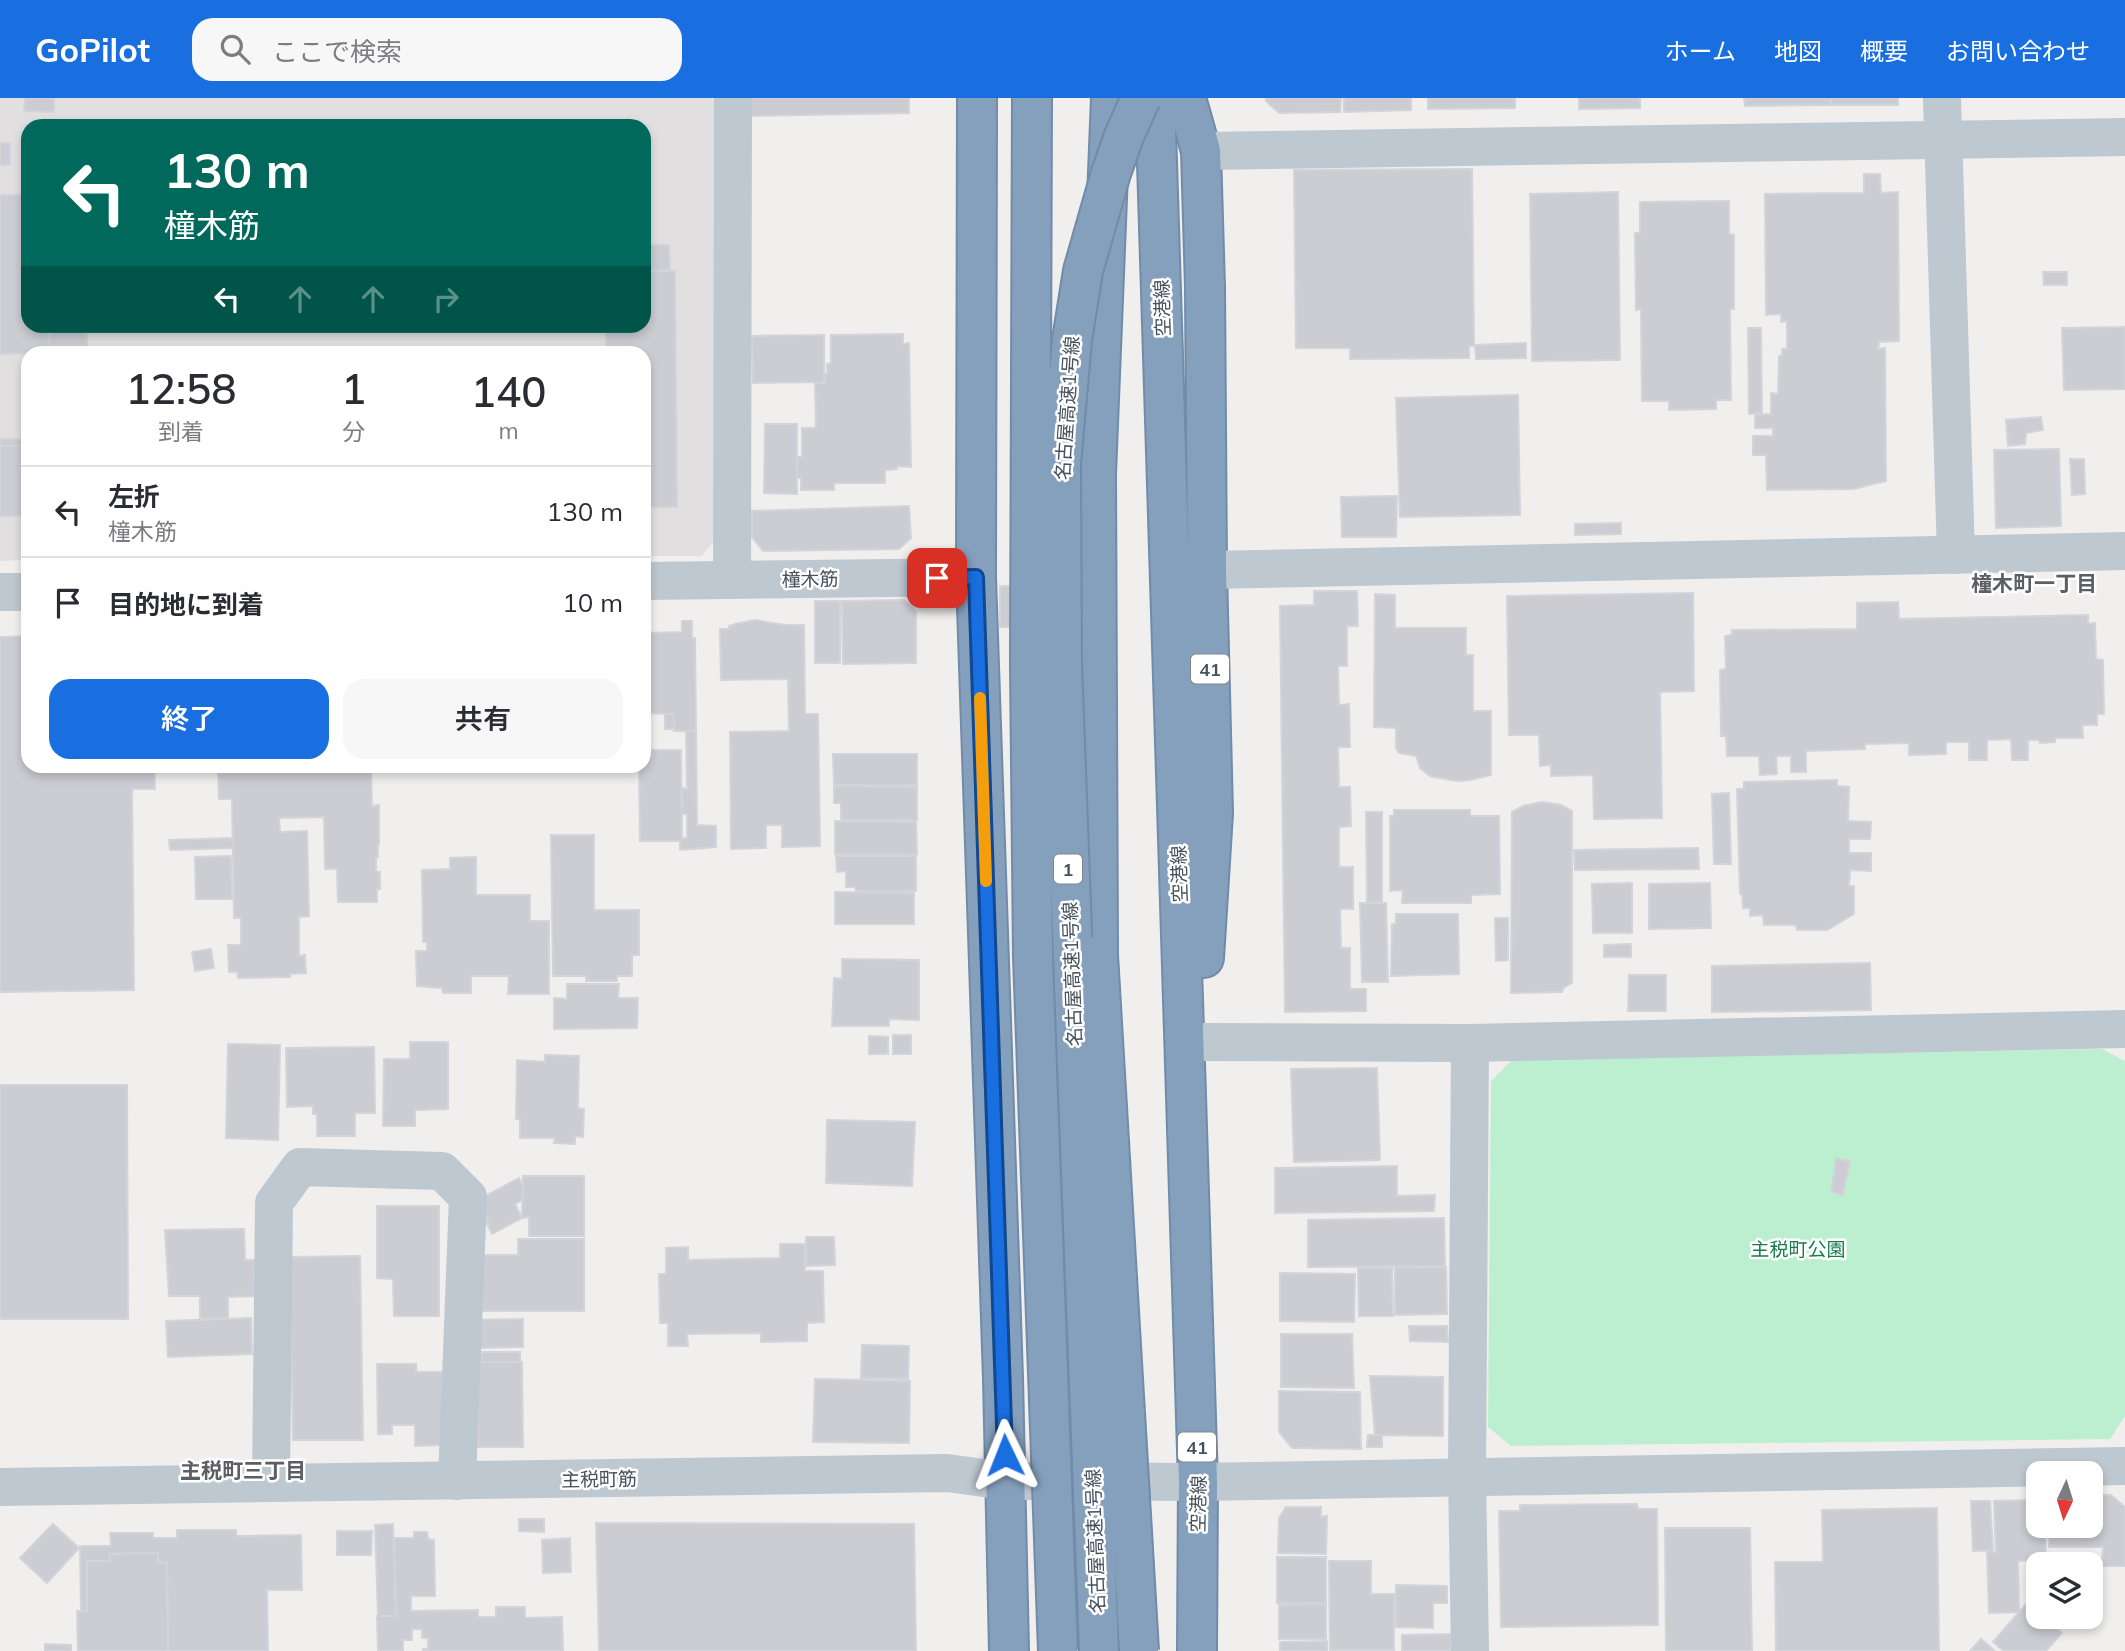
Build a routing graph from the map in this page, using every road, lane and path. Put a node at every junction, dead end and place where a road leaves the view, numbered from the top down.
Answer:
1 (733, 98) edge
2 (977, 98) edge
3 (1032, 98) edge
4 (1111, 98) edge
5 (1141, 98) edge
6 (1155, 98) edge
7 (1186, 98) edge
8 (1942, 98) edge
9 (2125, 137) edge
10 (1944, 139) junction
11 (1201, 151) junction
12 (2125, 551) edge
13 (1956, 555) junction
14 (1207, 570) junction
15 (976, 577) junction
16 (732, 580) junction
17 (651, 581) edge
18 (0, 592) edge
19 (21, 592) edge
20 (2125, 1029) edge
21 (1199, 1042) junction
22 (1470, 1043) junction
23 (1191, 1242) junction
24 (2125, 1466) edge
25 (1466, 1476) junction
26 (457, 1481) junction
27 (1006, 1481) junction
28 (271, 1482) junction
29 (1198, 1482) junction
30 (0, 1487) edge
31 (1009, 1651) edge
32 (1058, 1651) edge
33 (1099, 1651) edge
34 (1139, 1651) edge
35 (1197, 1651) edge
36 (1470, 1651) edge

1 - 16 street
2 - 15 highway
3 - 32 highway, 名古屋高速1号線 / 1, bridge
4 - 34 highway, bridge
5 - 33 highway, 名古屋高速1号線 / 1, bridge
6 - 23 highway, 空港線 / 41
7 - 11 highway, 41
8 - 10 street
9 - 10 street
10 - 11 street
10 - 13 street
11 - 14 highway, 41
12 - 13 street
13 - 14 street
14 - 21 highway, 41
15 - 16 street, 橦木筋
15 - 27 highway
16 - 17 street, 橦木筋
18 - 19 street
20 - 22 street
21 - 22 street
21 - 23 highway, 41
22 - 25 street
23 - 29 highway, 空港線 / 41
24 - 25 street, 主税町筋
25 - 29 street, 主税町筋
25 - 36 street
26 - 27 street, 主税町筋
26 - 28 street, 主税町筋
26 - 28 street
27 - 29 street, 主税町筋
27 - 31 highway
28 - 30 street, 主税町筋
29 - 35 highway, 空港線 / 41

